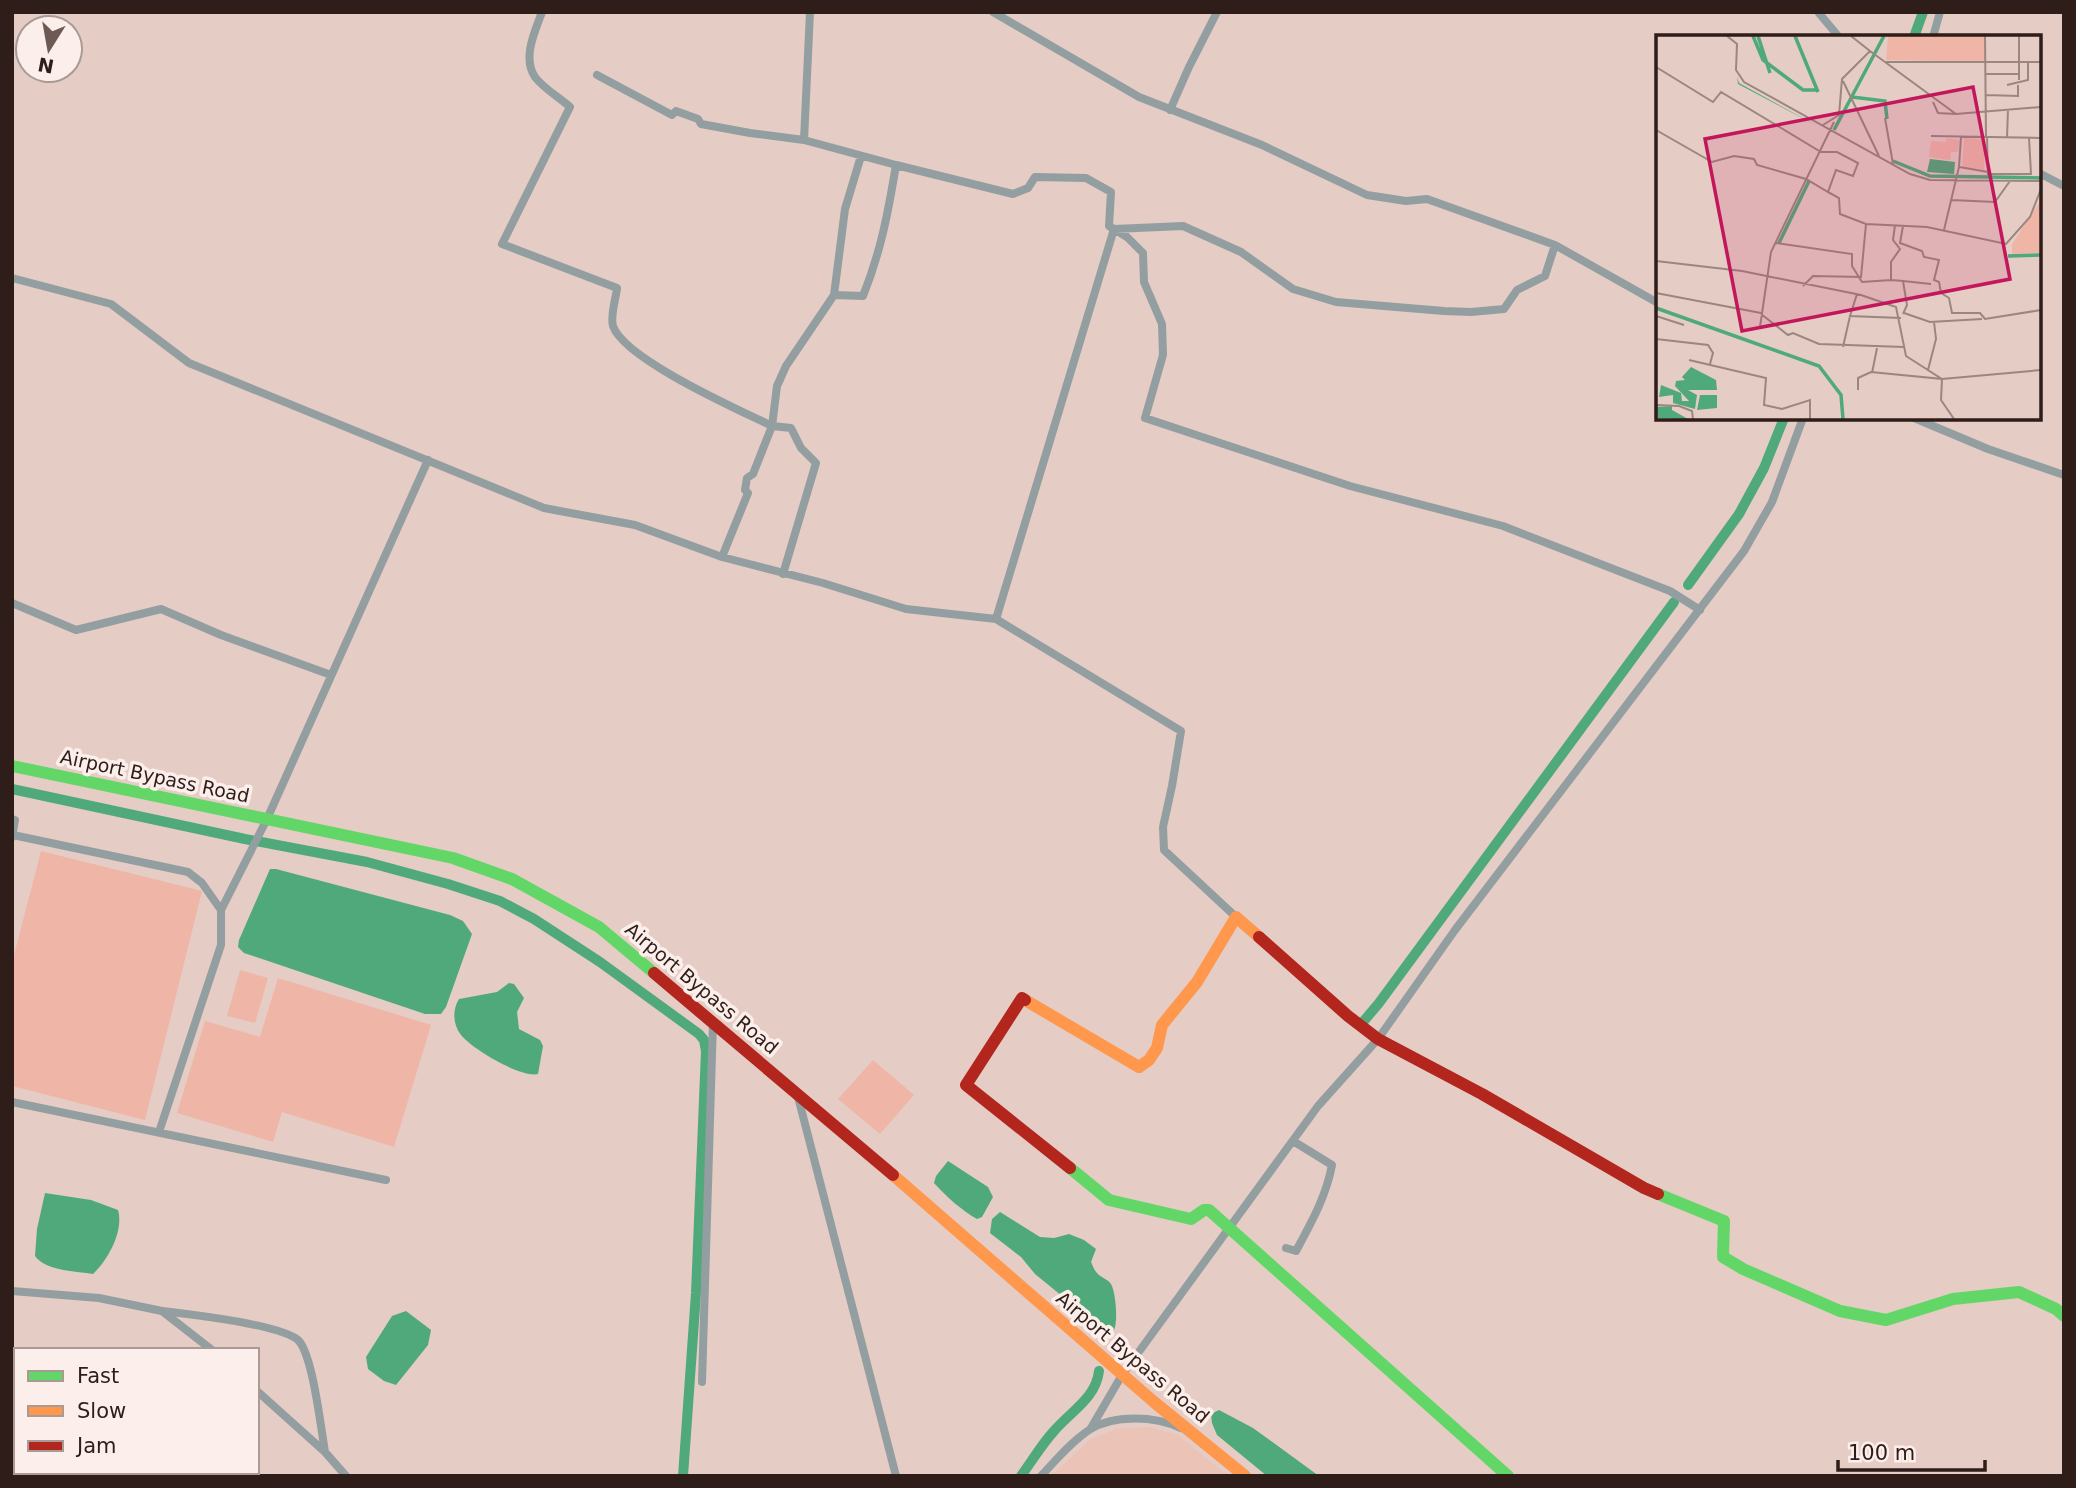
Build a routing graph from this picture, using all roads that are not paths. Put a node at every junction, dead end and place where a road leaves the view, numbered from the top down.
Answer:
1 (542, 12) edge
2 (810, 12) edge
3 (993, 12) edge
4 (1217, 12) edge
5 (1818, 12) edge
6 (1940, 12) edge
7 (1837, 35) edge
8 (1934, 35) edge
9 (597, 75) dead end
10 (1170, 110) junction
11 (804, 140) junction
12 (861, 156) junction
13 (896, 165) junction
14 (2041, 174) edge
15 (2064, 186) edge
16 (1114, 229) junction
17 (1555, 245) junction
18 (12, 278) edge
19 (834, 295) junction
20 (1656, 302) edge
21 (1802, 420) edge
22 (1919, 420) edge
23 (772, 426) junction
24 (428, 460) junction
25 (2064, 475) edge
26 (722, 557) junction
27 (783, 574) junction
28 (12, 603) edge
29 (1700, 610) junction
30 (996, 619) junction
31 (331, 675) junction
32 (12, 766) edge
33 (267, 818) junction
34 (12, 819) edge
35 (12, 836) edge
36 (221, 910) junction
37 (1236, 918) junction
38 (713, 1022) junction
39 (1378, 1039) junction
40 (797, 1093) junction
41 (12, 1102) edge
42 (159, 1132) junction
43 (1293, 1141) junction
44 (386, 1180) dead end
45 (1231, 1227) junction
46 (1286, 1248) dead end
47 (12, 1291) edge
48 (162, 1311) junction
49 (2064, 1316) edge
50 (209, 1348) edge
51 (1122, 1374) junction
52 (702, 1382) dead end
53 (259, 1393) edge
54 (1091, 1428) junction
55 (1195, 1435) junction
56 (325, 1452) junction
57 (346, 1476) edge
58 (896, 1476) edge
59 (1041, 1476) edge
60 (1245, 1476) edge
61 (1508, 1476) edge

1 - 23 street
2 - 11 street
3 - 10 street
4 - 10 street
5 - 7 street
6 - 8 street
9 - 11 street
10 - 17 street
11 - 12 street
12 - 13 street
12 - 19 street
13 - 16 street
13 - 19 street
14 - 15 street
16 - 17 street
16 - 29 street
16 - 30 street
17 - 20 street
18 - 24 street
19 - 23 street
21 - 29 street
22 - 25 street
23 - 26 street
23 - 27 street
24 - 26 street
24 - 31 street
26 - 27 street
27 - 30 street
28 - 31 street
29 - 39 street
30 - 37 street
31 - 33 street
32 - 33 street, Airport Bypass Road
33 - 36 street
33 - 38 street, Airport Bypass Road
34 - 35 street
35 - 36 street
36 - 42 street
37 - 39 street
37 - 45 street
38 - 40 street, Airport Bypass Road
38 - 52 street
39 - 43 street
39 - 49 street
40 - 51 street, Airport Bypass Road
40 - 58 street
41 - 42 street
42 - 44 street
43 - 45 street
43 - 46 street
45 - 51 street
45 - 61 street
47 - 48 street
48 - 50 street
48 - 56 street
51 - 54 street
51 - 55 street, Airport Bypass Road
53 - 56 street
54 - 55 street
54 - 59 street
55 - 60 street, Airport Bypass Road
56 - 57 street

